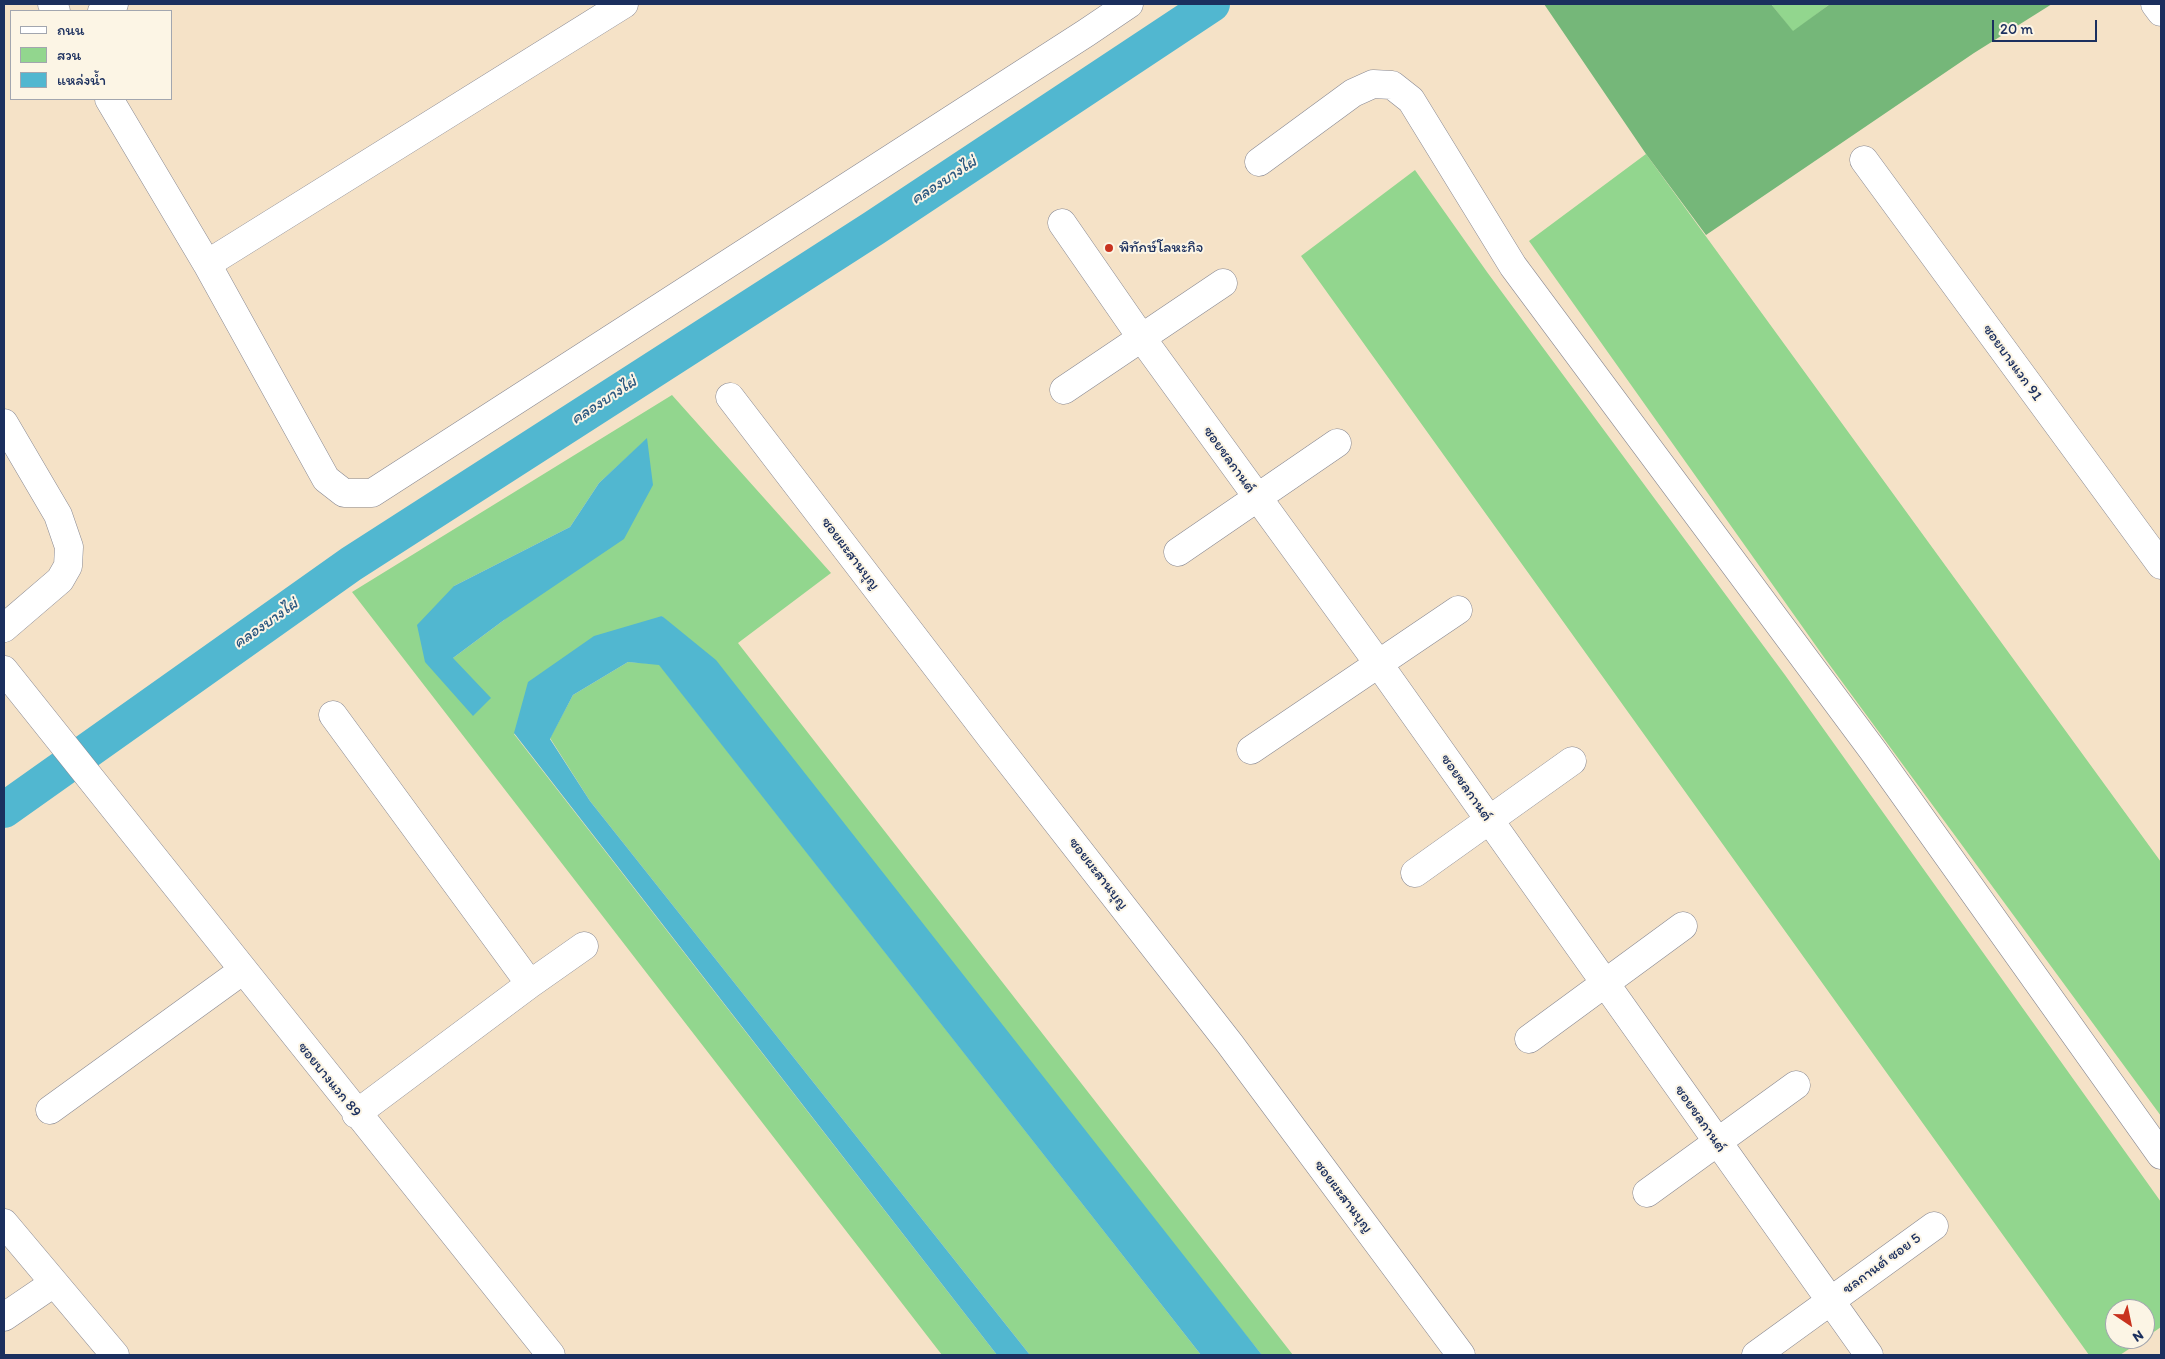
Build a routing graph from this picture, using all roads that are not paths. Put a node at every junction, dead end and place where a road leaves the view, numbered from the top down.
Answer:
1 (624, 4) edge
2 (1129, 4) edge
3 (2155, 4) edge
4 (2161, 12) edge
5 (110, 100) edge
6 (1864, 160) dead end
7 (1259, 162) dead end
8 (1062, 223) dead end
9 (207, 264) junction
10 (1222, 283) dead end
11 (1141, 337) junction
12 (1064, 390) dead end
13 (730, 397) dead end
14 (4, 423) edge
15 (1336, 443) dead end
16 (1257, 498) junction
17 (1178, 552) dead end
18 (2161, 565) edge
19 (1458, 610) dead end
20 (4, 628) edge
21 (1378, 663) junction
22 (4, 670) edge
23 (332, 715) dead end
24 (1251, 750) dead end
25 (1572, 761) dead end
26 (1489, 820) junction
27 (1415, 874) dead end
28 (1683, 926) dead end
29 (584, 946) dead end
30 (242, 971) junction
31 (530, 984) junction
32 (1605, 984) junction
33 (1529, 1039) dead end
34 (1796, 1085) dead end
35 (50, 1110) dead end
36 (356, 1114) junction
37 (1716, 1141) junction
38 (2161, 1155) edge
39 (1647, 1193) dead end
40 (4, 1223) edge
41 (1934, 1226) dead end
42 (54, 1283) junction
43 (1830, 1302) junction
44 (4, 1317) edge
45 (115, 1355) edge
46 (551, 1355) edge
47 (1461, 1355) edge
48 (1756, 1355) edge
49 (1869, 1355) edge

1 - 9 street
2 - 9 street
3 - 4 street
5 - 9 street
6 - 18 street, ซอยบางแวก 91
7 - 38 street
8 - 11 street, ซอยชลกานต์
10 - 11 street
11 - 12 street
11 - 16 street, ซอยชลกานต์
13 - 47 street, ซอยผะสานบุญ
14 - 20 street
15 - 16 street
16 - 17 street
16 - 21 street, ซอยชลกานต์
19 - 21 street
21 - 24 street
21 - 26 street, ซอยชลกานต์
22 - 30 street, ซอยบางแวก 89
23 - 31 street
25 - 26 street
26 - 27 street
26 - 32 street, ซอยชลกานต์
28 - 32 street
29 - 31 street
30 - 35 street
30 - 36 street, ซอยบางแวก 89
31 - 36 street
32 - 33 street
32 - 37 street, ซอยชลกานต์
34 - 37 street
36 - 46 street, ซอยบางแวก 89
37 - 39 street
37 - 43 street, ซอยชลกานต์
40 - 42 street
41 - 43 street, ชลกานต์ ซอย 5
42 - 44 street
42 - 45 street
43 - 48 street, ชลกานต์ ซอย 5
43 - 49 street, ซอยชลกานต์

